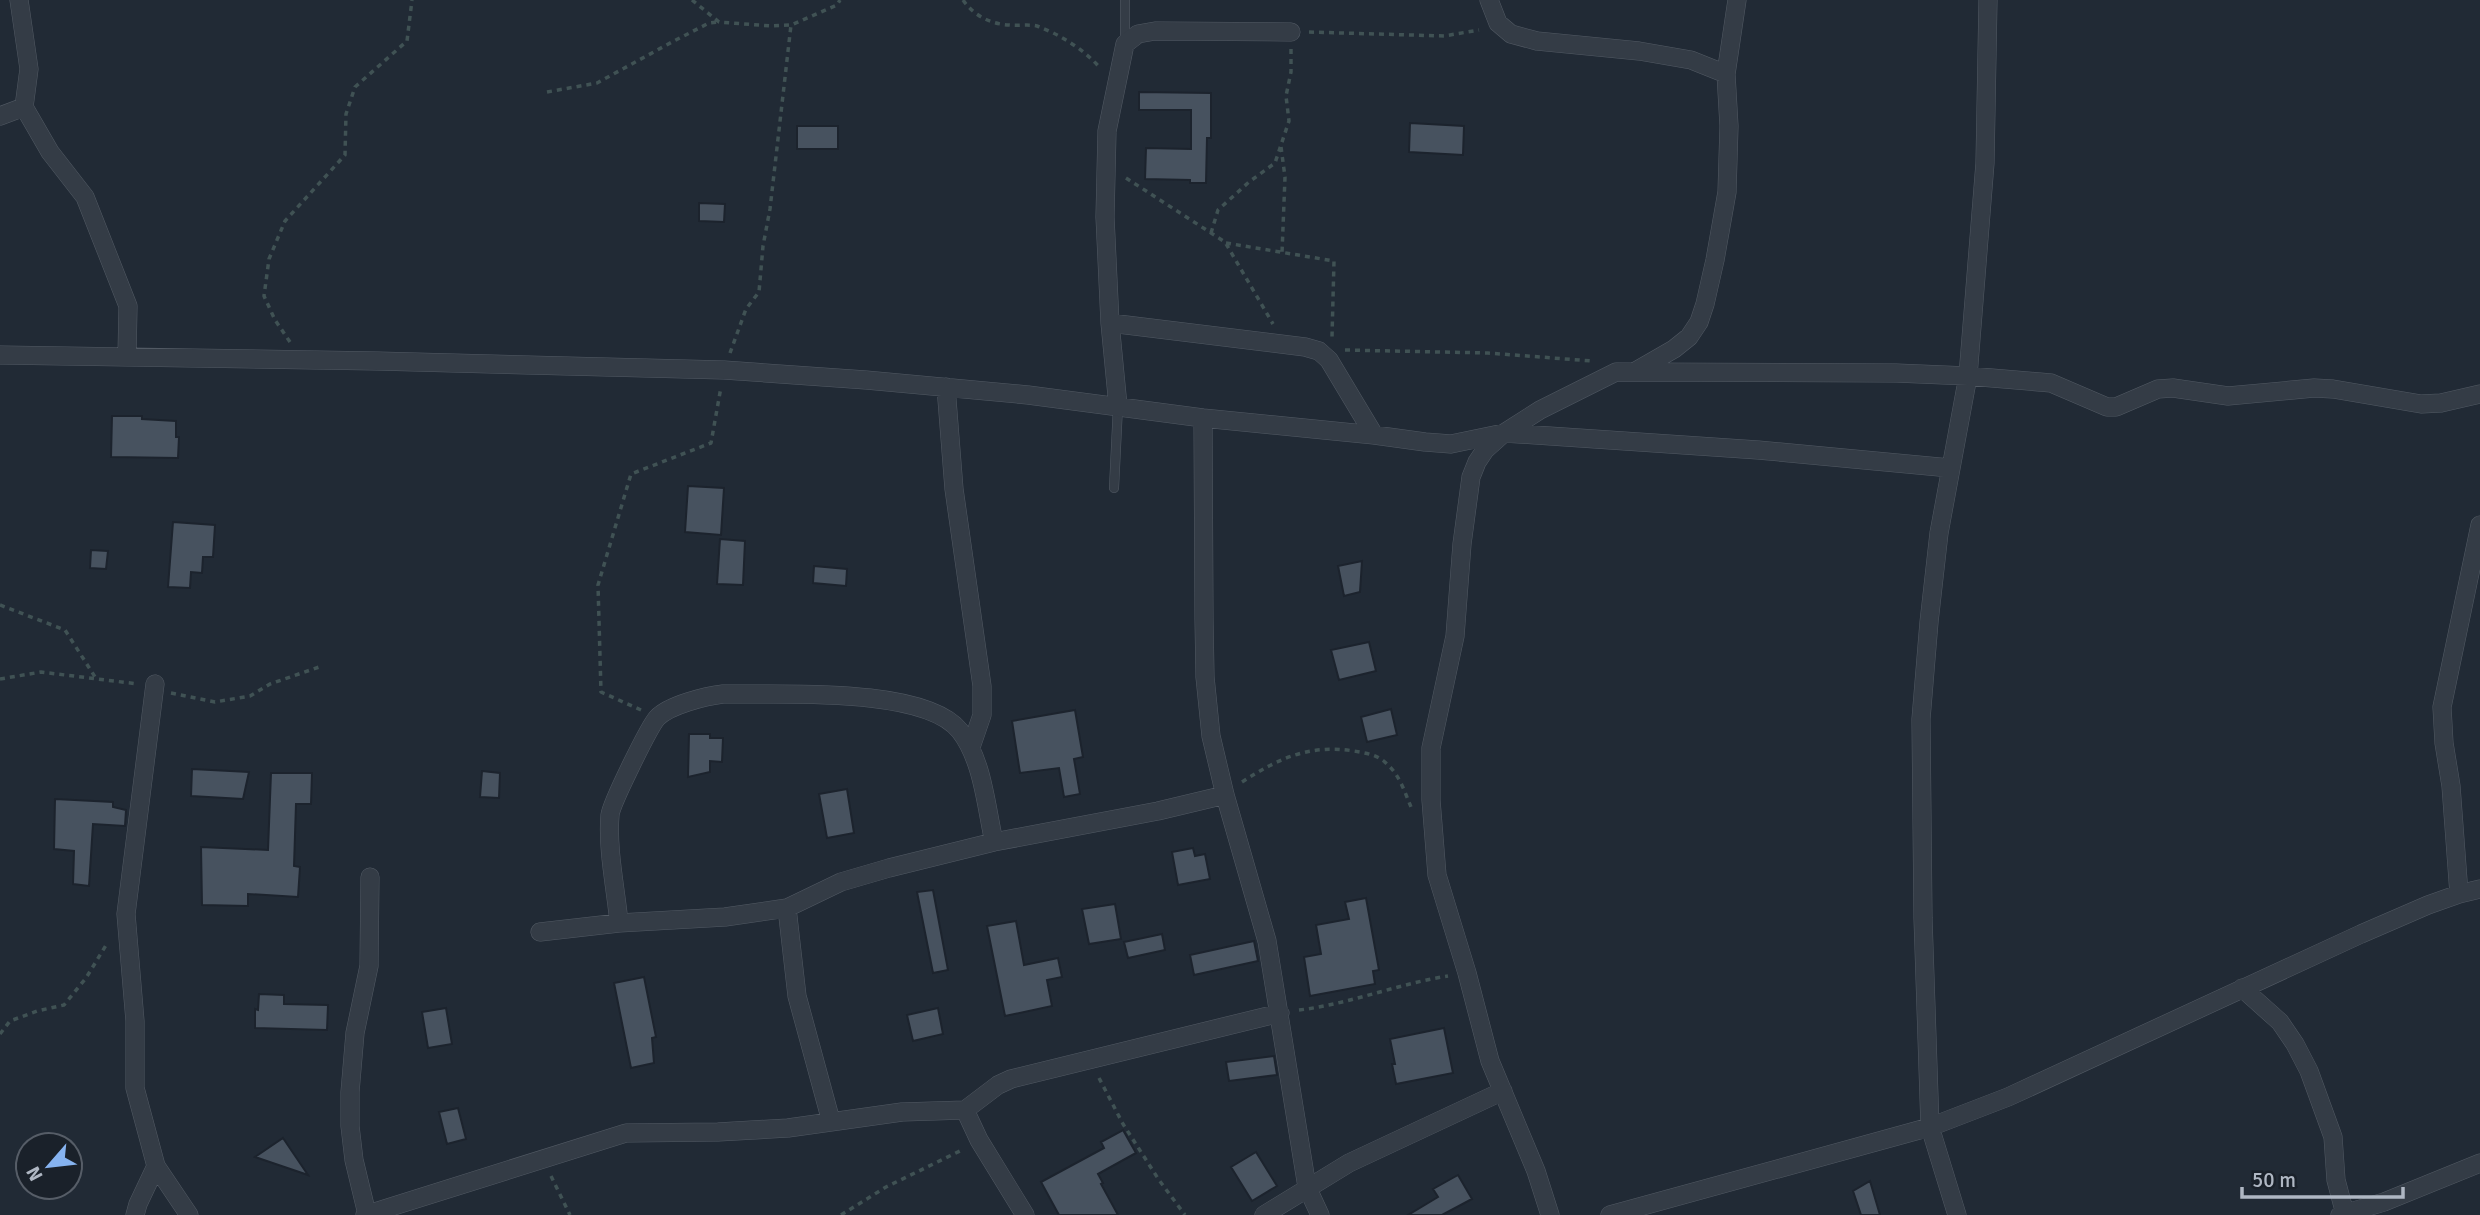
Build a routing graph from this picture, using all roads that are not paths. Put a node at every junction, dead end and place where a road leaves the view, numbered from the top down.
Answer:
1 (19, 0) edge
2 (1125, 0) edge
3 (1489, 0) edge
4 (1737, 0) edge
5 (1988, 0) edge
6 (1291, 32) road end
7 (1125, 44) junction
8 (1726, 74) junction
9 (24, 107) junction
10 (0, 116) edge
11 (1110, 323) junction
12 (0, 355) edge
13 (127, 356) junction
14 (1623, 373) junction
15 (1968, 376) junction
16 (946, 387) junction
17 (2480, 394) edge
18 (1118, 407) junction
19 (1203, 418) junction
20 (1504, 433) junction
21 (1374, 435) junction
22 (1950, 468) junction
23 (1114, 488) dead end
24 (2480, 525) edge
25 (155, 684) dead end
26 (971, 747) junction
27 (1225, 795) junction
28 (994, 842) junction
29 (370, 877) dead end
30 (2480, 889) edge
31 (2459, 894) junction
32 (787, 908) junction
33 (620, 923) junction
34 (540, 932) dead end
35 (2242, 988) junction
36 (1280, 1013) junction
37 (1503, 1091) junction
38 (965, 1110) junction
39 (831, 1121) junction
40 (1930, 1127) junction
41 (2480, 1163) edge
42 (156, 1166) junction
43 (1307, 1187) junction
44 (2343, 1214) edge
45 (135, 1215) edge
46 (189, 1215) edge
47 (366, 1215) edge
48 (1025, 1215) edge
49 (1264, 1215) edge
50 (1320, 1215) edge
51 (1550, 1215) edge
52 (1610, 1215) edge
53 (1957, 1215) edge

1 - 9 street
2 - 7 lane
3 - 8 street
4 - 8 street
5 - 15 street
6 - 7 street
7 - 11 street
8 - 14 street
9 - 10 street
9 - 13 street
11 - 18 street
11 - 21 street
12 - 13 street
13 - 16 street
14 - 15 street
14 - 20 street
15 - 17 street
15 - 22 street
16 - 18 street
16 - 26 street
18 - 19 street
18 - 23 lane
19 - 21 street
19 - 27 street
20 - 21 street
20 - 22 street
20 - 37 street
22 - 40 street
24 - 31 street
25 - 42 street
26 - 28 street
26 - 33 street
27 - 28 street
27 - 36 street
28 - 32 street
29 - 47 street
30 - 31 street
31 - 35 street
32 - 33 street
32 - 39 street
33 - 34 street
35 - 40 street
35 - 44 street
36 - 38 street
36 - 43 street
37 - 43 street
37 - 51 street
38 - 39 street
38 - 48 street
39 - 47 street
40 - 52 street
40 - 53 street
41 - 44 street
42 - 45 street
42 - 46 street
43 - 49 street
43 - 50 street

